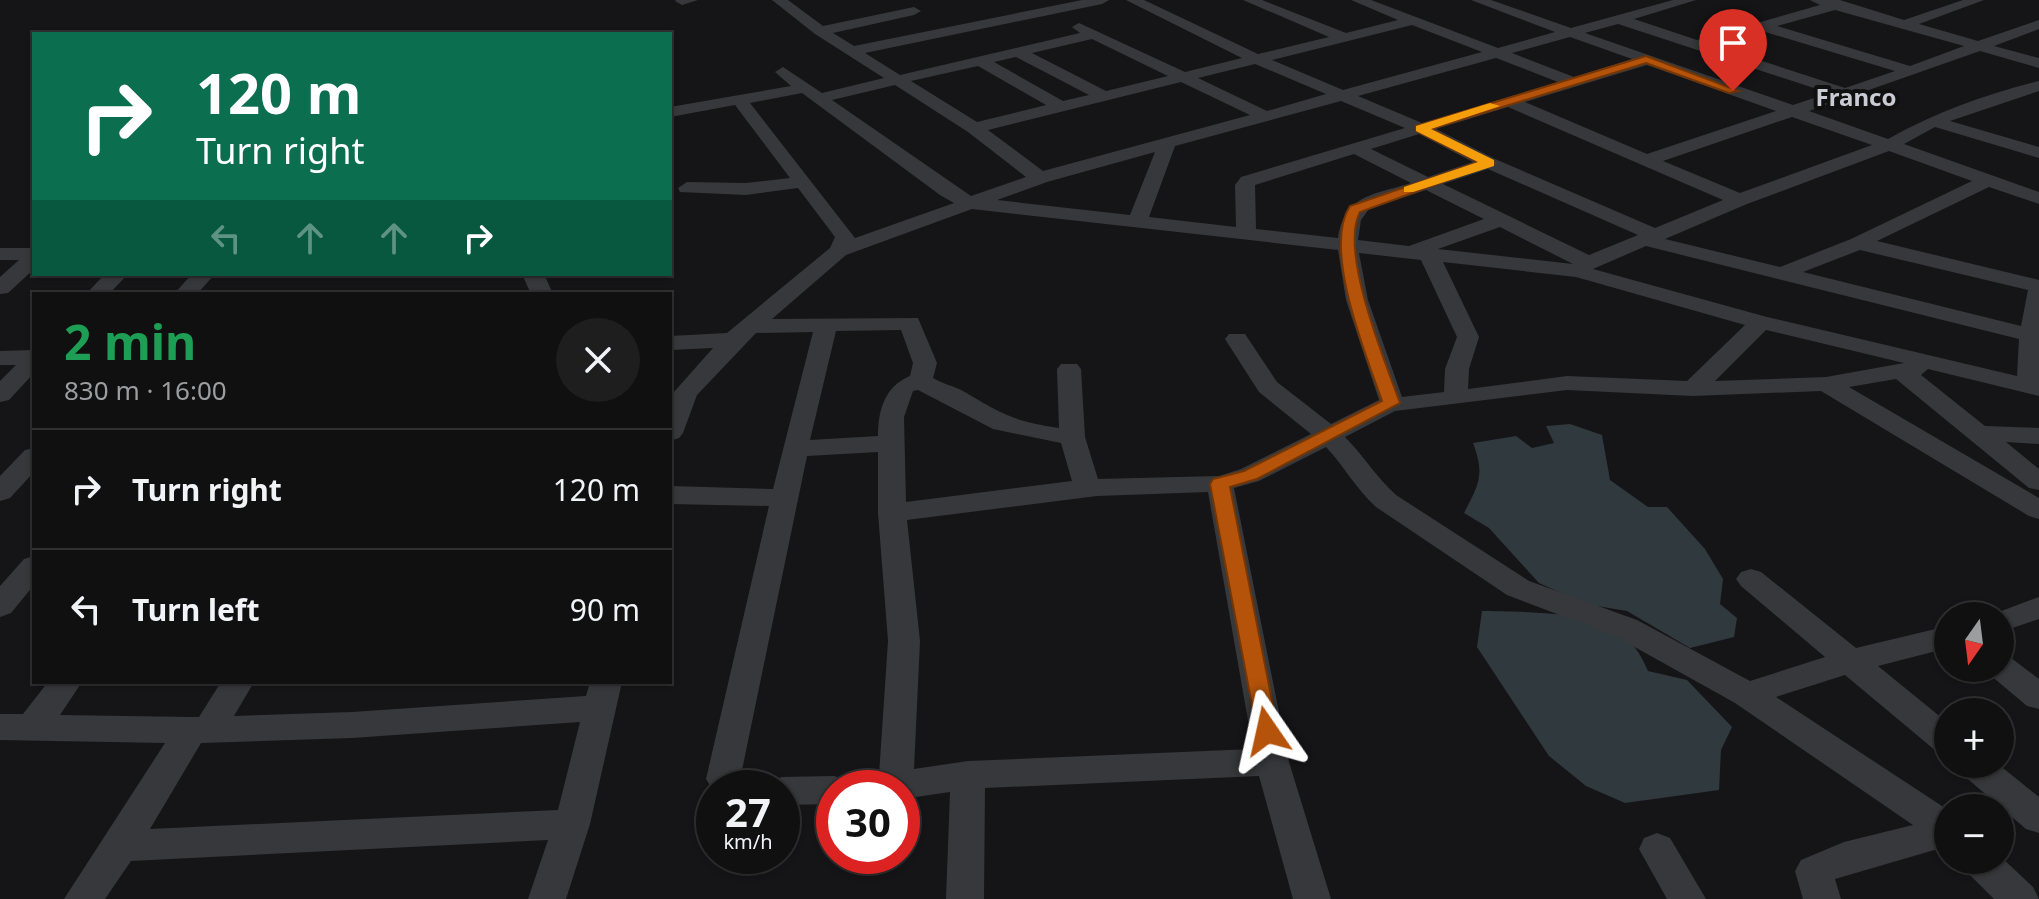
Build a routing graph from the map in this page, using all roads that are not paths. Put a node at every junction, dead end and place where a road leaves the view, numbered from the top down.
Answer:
1 (779, 0) edge
2 (894, 0) edge
3 (1102, 0) edge
4 (1133, 0) edge
5 (1253, 0) edge
6 (1292, 0) edge
7 (1358, 0) edge
8 (1478, 0) edge
9 (1531, 0) edge
10 (1689, 0) edge
11 (1817, 0) edge
12 (1851, 0) edge
13 (1977, 0) edge
14 (1835, 5) junction
15 (1501, 8) junction
16 (914, 11) junction
17 (1046, 11) junction
18 (1618, 19) junction
19 (1778, 20) junction
20 (1412, 21) junction
21 (2039, 24) edge
22 (1903, 25) junction
23 (1760, 26) junction
24 (820, 31) junction
25 (949, 31) junction
26 (1368, 31) junction
27 (1573, 32) junction
28 (1094, 34) junction
29 (1343, 37) junction
30 (1696, 45) junction
31 (1977, 46) junction
32 (852, 51) junction
33 (1018, 52) junction
34 (1497, 53) junction
35 (1256, 59) junction
36 (979, 60) junction
37 (1646, 60) junction
38 (2039, 63) edge
39 (1918, 68) junction
40 (783, 72) dead end
41 (1183, 76) junction
42 (899, 80) junction
43 (1574, 82) junction
44 (2039, 86) edge
45 (812, 93) junction
46 (1845, 93) junction
47 (2030, 94) edge
48 (1341, 95) junction
49 (1104, 96) junction
50 (739, 99) junction
51 (1508, 101) junction
52 (1061, 107) junction
53 (1791, 111) junction
54 (672, 112) edge
55 (1265, 116) junction
56 (1933, 121) junction
57 (974, 128) junction
58 (1420, 128) junction
59 (1168, 142) junction
60 (1889, 145) junction
61 (1357, 149) junction
62 (2039, 153) edge
63 (1647, 160) junction
64 (1489, 163) junction
65 (1040, 178) junction
66 (1986, 181) junction
67 (803, 182) junction
68 (1428, 183) junction
69 (687, 188) dead end
70 (2039, 198) edge
71 (1740, 200) junction
72 (969, 203) junction
73 (1502, 220) junction
74 (1138, 221) junction
75 (1246, 233) junction
76 (1651, 238) junction
77 (1858, 243) junction
78 (1346, 245) junction
79 (839, 251) junction
80 (0, 254) edge
81 (1419, 254) junction
82 (32, 256) edge
83 (32, 258) edge
84 (1582, 267) junction
85 (1780, 274) junction
86 (115, 276) edge
87 (202, 276) edge
88 (0, 288) edge
89 (2039, 288) edge
90 (99, 292) edge
91 (187, 292) edge
92 (1761, 322) junction
93 (826, 324) junction
94 (740, 333) junction
95 (2035, 336) edge
96 (1237, 339) dead end
97 (672, 343) edge
98 (0, 358) edge
99 (32, 358) edge
100 (32, 360) edge
101 (1937, 366) junction
102 (1069, 369) dead end
103 (1901, 371) junction
104 (921, 380) junction
105 (1826, 384) junction
106 (2033, 388) edge
107 (1693, 389) junction
108 (0, 395) edge
109 (1456, 397) junction
110 (676, 400) edge
111 (1392, 403) junction
112 (672, 422) edge
113 (1975, 433) junction
114 (1329, 435) junction
115 (2039, 436) edge
116 (1072, 437) junction
117 (892, 443) junction
118 (795, 449) junction
119 (32, 458) edge
120 (2039, 482) edge
121 (4, 483) edge
122 (1220, 484) junction
123 (1088, 488) junction
124 (672, 495) edge
125 (785, 498) junction
126 (2039, 510) edge
127 (892, 513) junction
128 (32, 568) edge
129 (1751, 579) dead end
130 (0, 606) edge
131 (2039, 608) edge
132 (2014, 616) edge
133 (1934, 640) edge
134 (1851, 661) junction
135 (2014, 677) edge
136 (64, 684) edge
137 (236, 684) edge
138 (1747, 694) junction
139 (602, 695) edge
140 (2039, 697) edge
141 (16, 727) edge
142 (200, 729) junction
143 (1934, 730) edge
144 (1272, 762) junction
145 (725, 770) edge
146 (891, 770) edge
147 (968, 775) junction
148 (1989, 778) edge
149 (920, 782) edge
150 (2026, 811) edge
151 (1934, 821) edge
152 (572, 824) junction
153 (1934, 834) edge
154 (121, 846) junction
155 (1657, 849) dead end
156 (1994, 874) edge
157 (83, 899) edge
158 (547, 899) edge
159 (965, 899) edge
160 (1312, 899) edge
161 (1687, 899) edge
162 (1822, 899) edge
163 (2020, 899) edge

1 - 24 street
2 - 16 street
3 - 17 street
4 - 35 street
5 - 29 street
6 - 26 street
7 - 20 street
8 - 15 street
9 - 15 street
10 - 18 street
11 - 14 street
12 - 14 street
13 - 22 street
14 - 19 street
14 - 22 street
15 - 27 street
16 - 24 street
16 - 25 street
17 - 25 street
17 - 28 street
18 - 27 street
18 - 30 street
19 - 23 street
19 - 39 street
20 - 26 street
20 - 34 street
21 - 31 street
22 - 31 street
23 - 30 street
23 - 39 street
24 - 32 street
25 - 32 street
26 - 29 street
27 - 34 street
27 - 37 street
28 - 33 street
28 - 41 street
29 - 35 street
30 - 46 street
31 - 38 street
31 - 39 street
32 - 42 street
33 - 36 street
33 - 49 street
34 - 43 street
34 - 48 street
35 - 41 street
35 - 48 street
36 - 42 street
36 - 52 street
37 - 43 street
37 - 53 street
39 - 46 street
40 - 45 street
41 - 49 street
41 - 55 street
42 - 45 street
42 - 57 street
43 - 51 street
44 - 47 street
45 - 50 street
45 - 72 street
46 - 53 street
47 - 56 street
48 - 55 street
48 - 58 street
49 - 52 street
50 - 54 street
50 - 67 street
51 - 58 street
51 - 63 street
52 - 57 street
53 - 60 street
53 - 63 street
55 - 59 street
56 - 60 street
56 - 62 street
57 - 65 street
58 - 61 street
58 - 64 street
59 - 65 street
59 - 74 street
60 - 66 street
60 - 71 street
61 - 68 street
61 - 75 street
63 - 71 street
64 - 68 street
64 - 76 street
65 - 72 street
66 - 70 street
66 - 77 street
67 - 69 street
67 - 79 street
68 - 73 street
68 - 78 street
71 - 76 street
72 - 74 street
72 - 79 street
73 - 81 street
73 - 84 street
74 - 75 street
75 - 78 street
76 - 84 street
76 - 85 street
77 - 85 street
77 - 89 street
78 - 81 street
78 - 111 street
79 - 94 street
80 - 82 street
81 - 84 street
81 - 109 street
83 - 88 street
84 - 92 street
85 - 95 street
86 - 90 street
87 - 91 street
89 - 95 street
92 - 101 street
92 - 107 street
93 - 94 street
93 - 104 street
93 - 118 street
94 - 97 street
94 - 110 street
95 - 106 street
96 - 114 street
98 - 99 street
100 - 108 street
101 - 103 street
101 - 106 street
102 - 116 street
103 - 105 street
103 - 113 street
104 - 116 street
104 - 117 street
105 - 107 street
105 - 126 street
107 - 109 street
109 - 111 street
110 - 112 street
111 - 114 street
113 - 115 street
113 - 120 street
114 - 122 street
114 - 138 street
116 - 123 street
117 - 118 street
117 - 127 street
118 - 125 street
119 - 121 street
122 - 123 street
122 - 144 street
123 - 127 street
124 - 125 street
125 - 145 street
127 - 146 street
128 - 130 street
129 - 134 street
131 - 132 street
133 - 134 street
134 - 138 street
134 - 143 street
135 - 140 street
136 - 141 street
137 - 142 street
138 - 151 street
139 - 142 street
139 - 152 street
141 - 142 street
142 - 154 street
144 - 147 street
144 - 160 street
147 - 149 street
147 - 159 street
148 - 150 street
152 - 154 street
152 - 158 street
153 - 162 street
154 - 157 street
155 - 161 street
156 - 163 street

